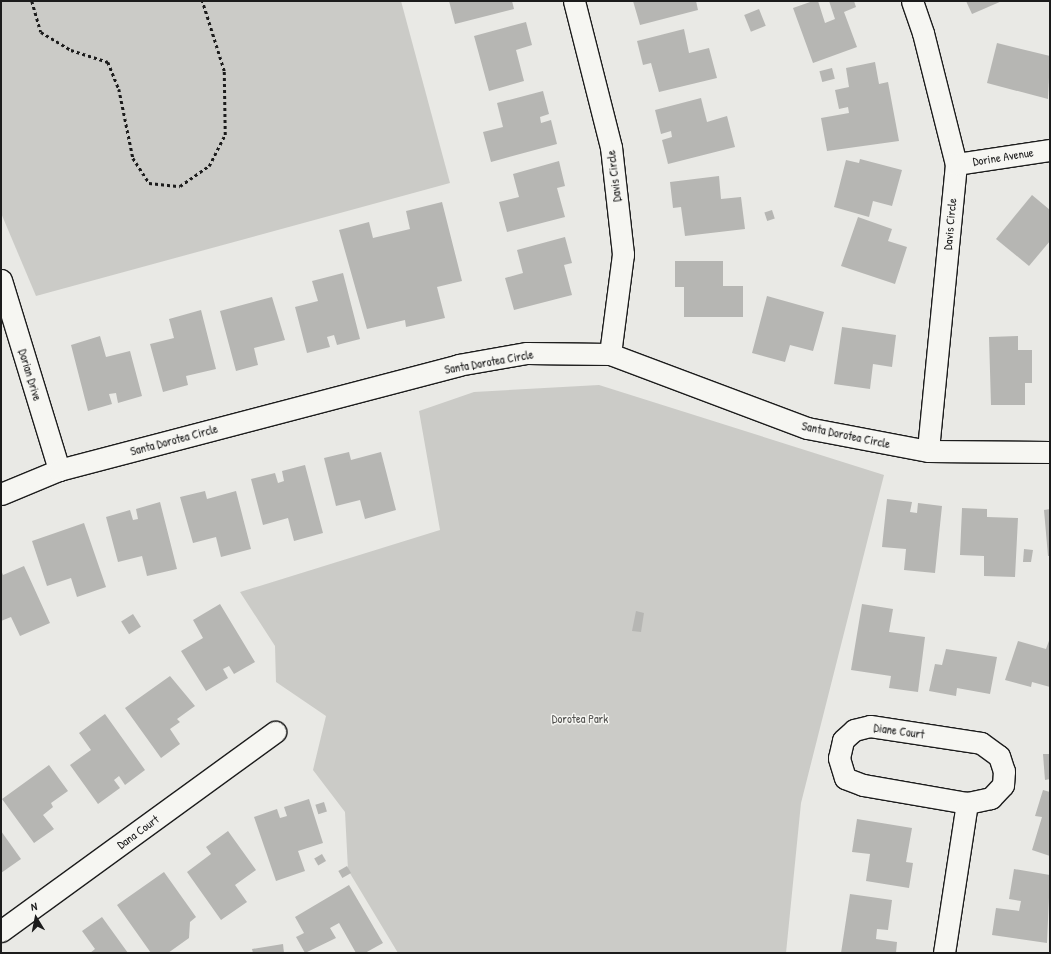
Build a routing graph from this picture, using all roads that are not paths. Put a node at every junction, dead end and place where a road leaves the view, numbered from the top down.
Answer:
1 (574, 1) edge
2 (912, 1) edge
3 (1050, 150) edge
4 (956, 164) junction
5 (1, 280) edge
6 (610, 354) junction
7 (928, 451) junction
8 (1050, 452) edge
9 (59, 470) junction
10 (1, 494) edge
11 (275, 732) dead end
12 (967, 803) junction
13 (1, 931) edge
14 (944, 953) edge

1 - 6 street, Davis Circle
2 - 4 street, Davis Circle
3 - 4 street, Dorine Avenue
4 - 7 street, Davis Circle
5 - 9 street, Dorian Drive
6 - 7 street, Santa Dorotea Circle
6 - 9 street, Santa Dorotea Circle
7 - 8 street, Santa Dorotea Circle
9 - 10 street, Santa Dorotea Circle
11 - 13 street, Dana Court
12 - 12 street, Diane Court
12 - 14 street

